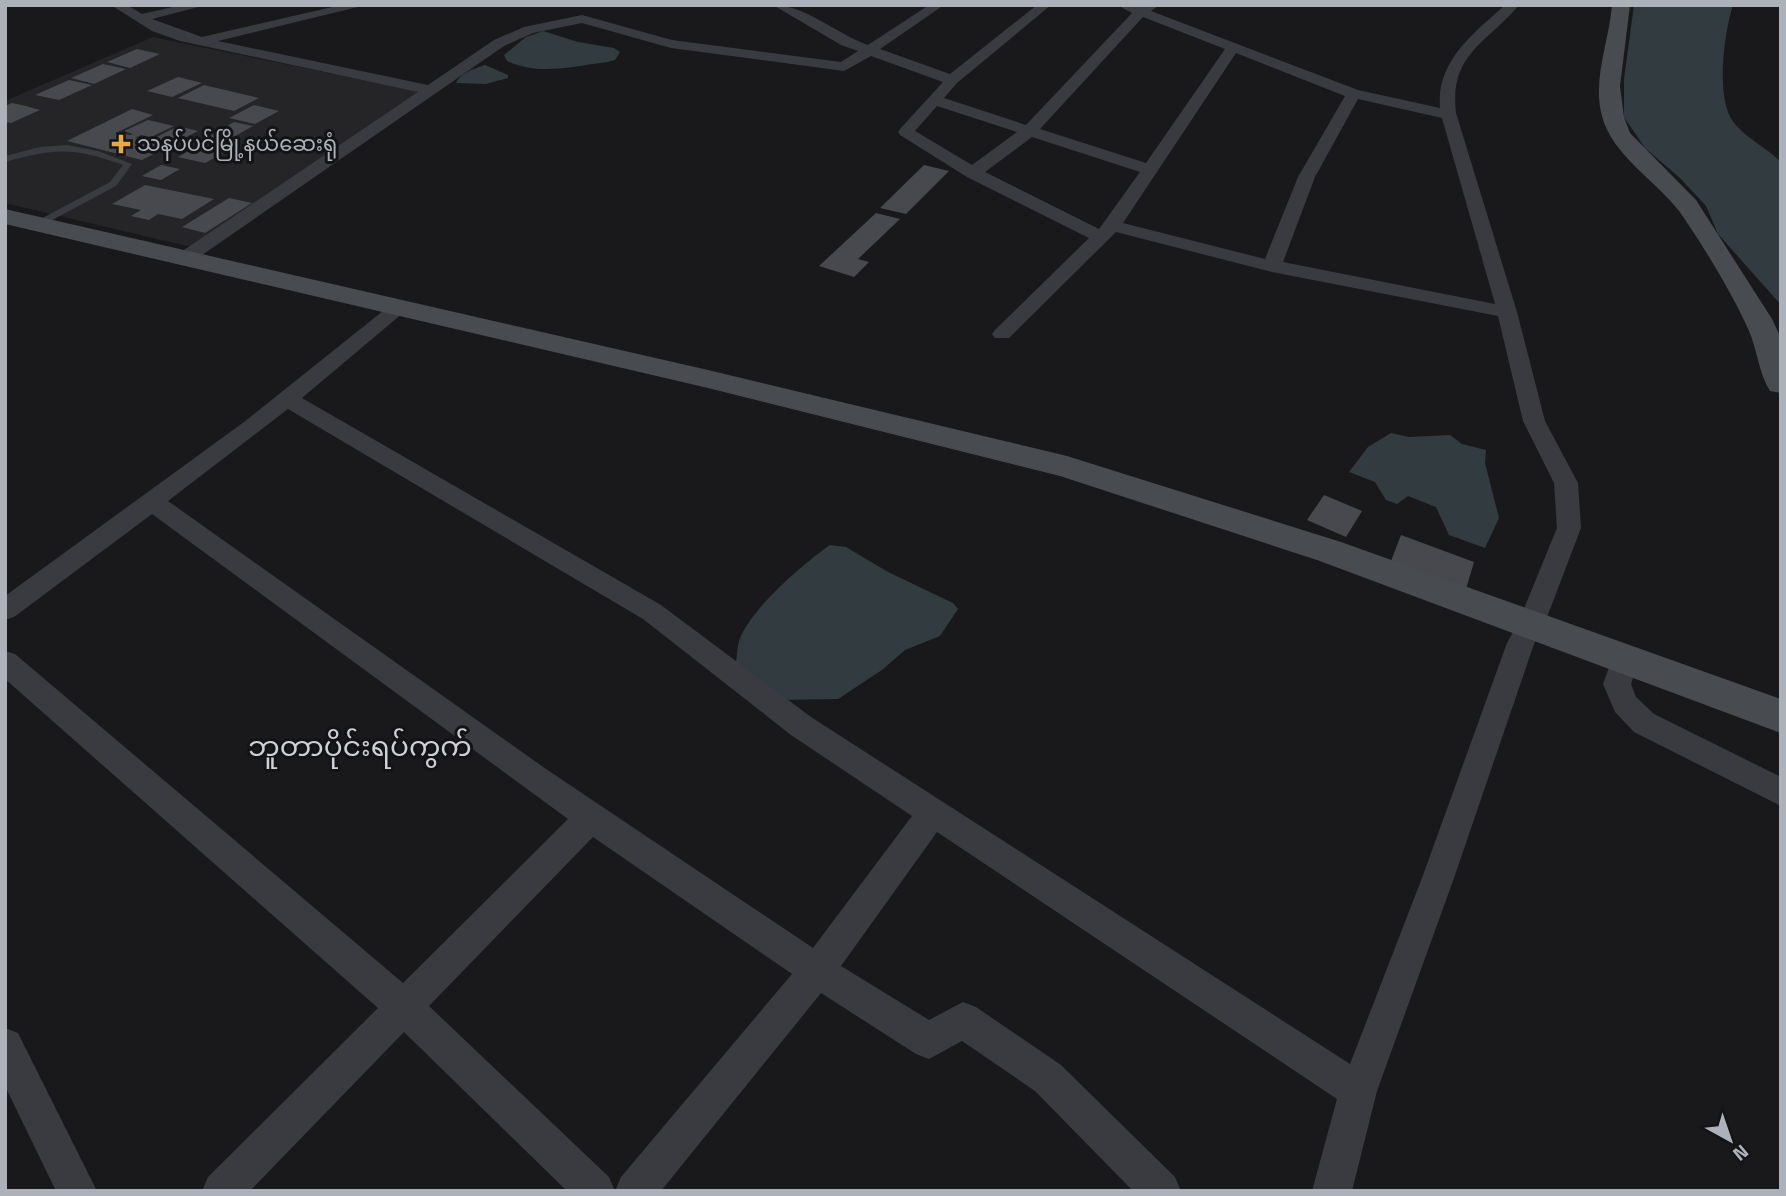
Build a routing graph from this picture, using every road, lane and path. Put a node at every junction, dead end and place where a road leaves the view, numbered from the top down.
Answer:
1 (117, 5) edge
2 (200, 5) edge
3 (360, 5) edge
4 (779, 5) edge
5 (938, 5) edge
6 (1045, 5) edge
7 (1123, 5) edge
8 (1513, 5) edge
9 (1621, 5) edge
10 (1147, 8) edge
11 (140, 18) junction
12 (198, 41) junction
13 (1233, 47) junction
14 (869, 51) junction
15 (952, 80) junction
16 (431, 90) junction
17 (1354, 94) junction
18 (934, 100) junction
19 (1446, 114) junction
20 (1030, 131) junction
21 (5, 159) edge
22 (1148, 169) junction
23 (973, 173) junction
24 (5, 216) edge
25 (38, 224) junction
26 (1106, 231) junction
27 (185, 258) junction
28 (1272, 266) junction
29 (400, 307) junction
30 (1507, 312) junction
31 (1002, 334) dead end
32 (1781, 384) edge
33 (288, 399) junction
34 (151, 501) junction
35 (5, 610) edge
36 (1531, 625) junction
37 (1625, 659) junction
38 (5, 662) edge
39 (1781, 690) edge
40 (1781, 716) edge
41 (1781, 792) edge
42 (933, 813) junction
43 (592, 817) junction
44 (816, 972) junction
45 (403, 1006) junction
46 (5, 1046) edge
47 (1358, 1091) junction
48 (77, 1191) edge
49 (222, 1191) edge
50 (595, 1191) edge
51 (635, 1191) edge
52 (1161, 1191) edge
53 (1332, 1191) edge

1 - 11 street
2 - 11 street
3 - 12 street
4 - 14 street
5 - 14 street
6 - 15 street
7 - 10 street
8 - 19 street
9 - 32 street
10 - 13 street
10 - 20 street
11 - 12 street
12 - 16 street
13 - 17 street
13 - 22 street
14 - 15 street
14 - 16 street
15 - 18 street
16 - 27 street
17 - 19 street
17 - 28 street
18 - 20 street
18 - 23 street
19 - 30 street
20 - 22 street
20 - 23 street
21 - 25 lane
22 - 26 street
23 - 26 street
24 - 25 street
25 - 27 street
26 - 28 street
26 - 31 street
27 - 29 street
28 - 30 street
29 - 33 street
29 - 36 street
30 - 36 street
33 - 34 street
33 - 42 street
34 - 35 street
34 - 43 street
36 - 37 street
36 - 47 street
37 - 39 street
37 - 40 street
37 - 41 street
38 - 45 street
42 - 44 street
42 - 47 street
43 - 44 street
43 - 45 street
44 - 51 street
44 - 52 street
45 - 49 street
45 - 50 street
46 - 48 street
47 - 53 street

